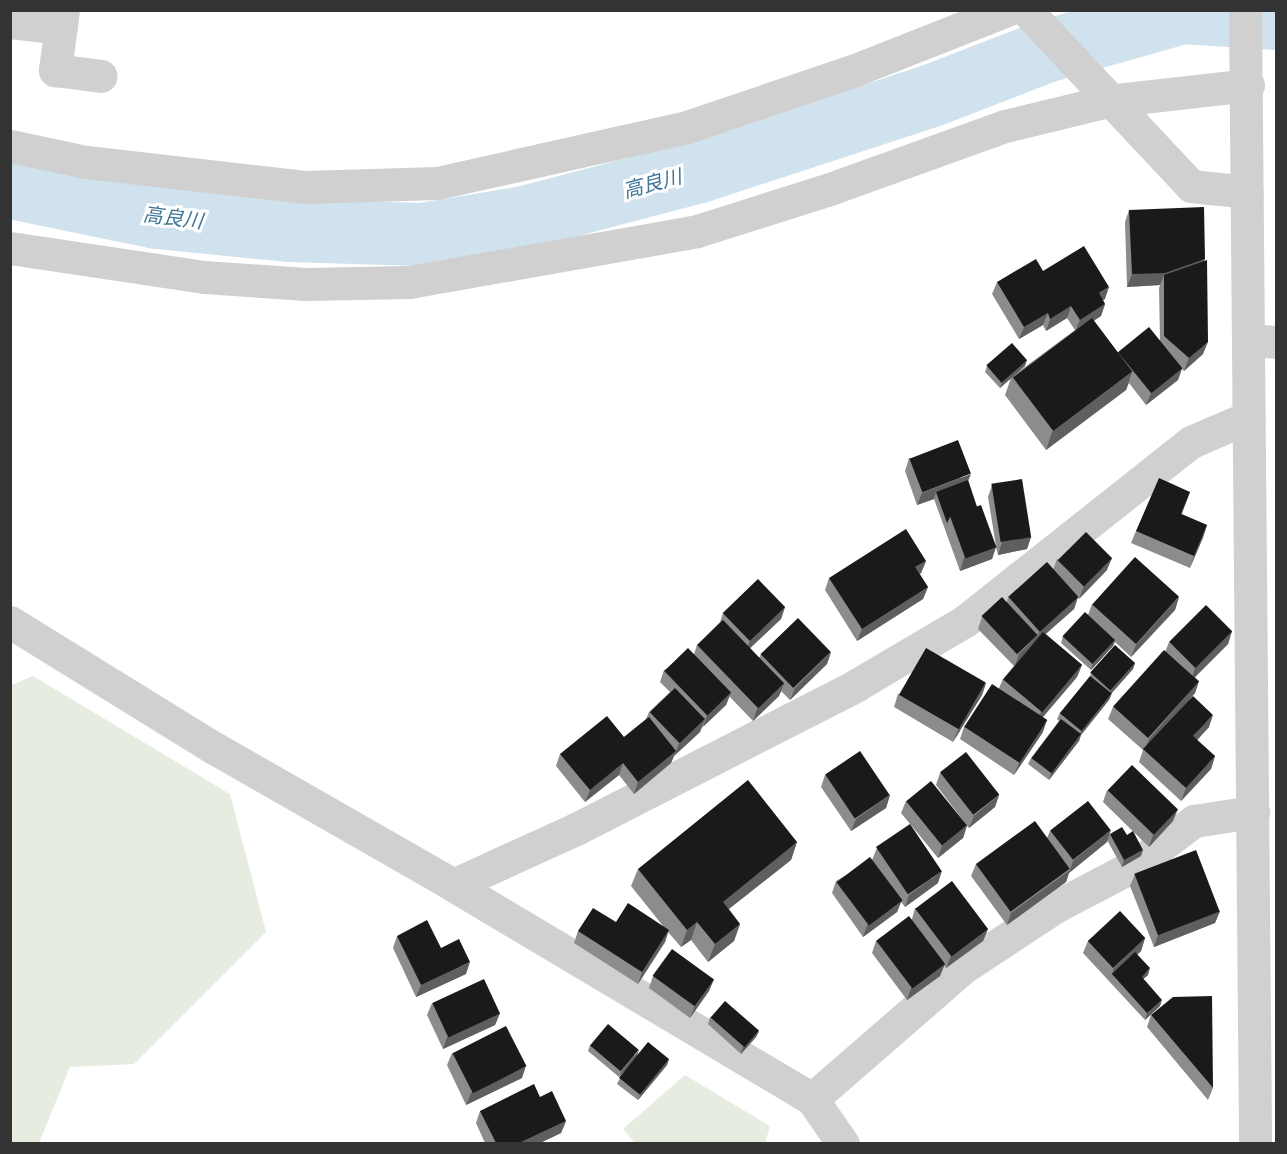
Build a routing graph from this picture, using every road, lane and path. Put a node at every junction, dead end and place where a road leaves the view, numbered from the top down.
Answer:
1 (1007, 10) edge
2 (1026, 10) edge
3 (1245, 10) edge
4 (62, 19) edge
5 (10, 22) edge
6 (101, 76) dead end
7 (1248, 85) junction
8 (1108, 101) junction
9 (10, 146) edge
10 (1247, 192) junction
11 (10, 248) edge
12 (1263, 341) edge
13 (1249, 417) junction
14 (10, 622) edge
15 (1265, 722) edge
16 (1254, 812) junction
17 (453, 885) junction
18 (812, 1099) junction
19 (1262, 1138) edge
20 (843, 1143) edge

1 - 9 street
2 - 8 street
3 - 7 street
4 - 5 street
4 - 6 street
7 - 8 street
7 - 10 street
8 - 10 street
8 - 11 street
10 - 12 street
12 - 13 street
13 - 15 street
13 - 17 street
14 - 17 street
15 - 16 street
16 - 18 street
16 - 19 street
17 - 18 street
18 - 20 street

